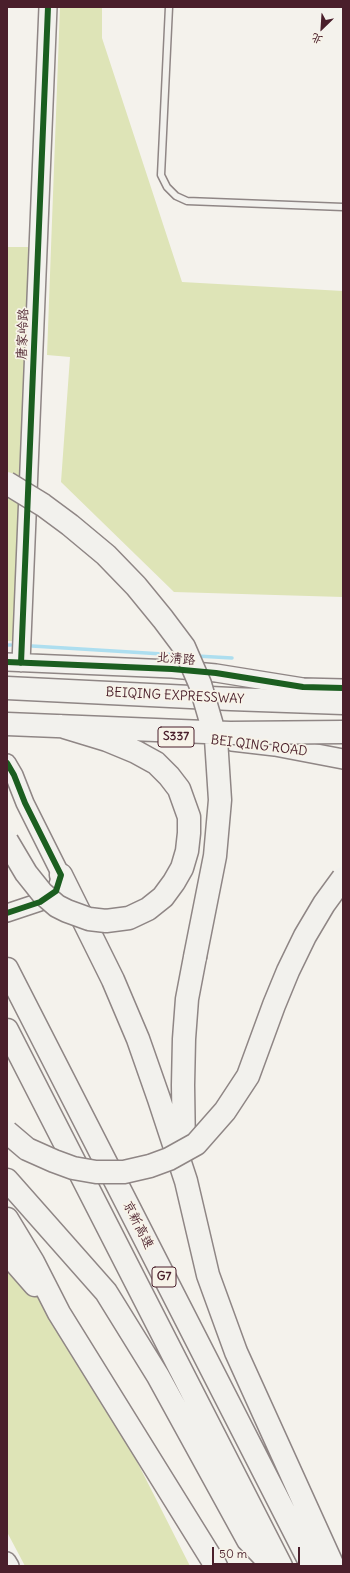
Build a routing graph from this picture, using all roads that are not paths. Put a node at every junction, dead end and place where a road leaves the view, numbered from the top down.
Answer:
1 (48, 7) edge
2 (169, 7) edge
3 (343, 207) edge
4 (7, 483) edge
5 (14, 662) edge
6 (7, 688) edge
7 (343, 688) edge
8 (7, 691) edge
9 (343, 704) edge
10 (7, 724) edge
11 (61, 726) junction
12 (343, 732) edge
13 (343, 759) edge
14 (7, 763) edge
15 (7, 842) edge
16 (61, 875) junction
17 (343, 878) edge
18 (7, 912) edge
19 (12, 978) edge
20 (7, 1030) edge
21 (7, 1132) edge
22 (7, 1180) edge
23 (186, 1181) junction
24 (7, 1219) edge
25 (7, 1253) edge
26 (59, 1313) junction
27 (7, 1561) edge
28 (10, 1566) edge
29 (216, 1566) edge
30 (273, 1566) edge
31 (281, 1566) edge
32 (312, 1566) edge
33 (334, 1566) edge

1 - 5 street, 唐家岭路
2 - 3 lane
4 - 23 highway, bridge
5 - 7 street, 北清路
6 - 9 highway, BEIQING EXPRESSWAY
8 - 9 main road
10 - 11 highway, bridge
10 - 13 main road, BEI QING ROAD / S337
11 - 12 highway, bridge
11 - 15 highway, bridge
14 - 16 street
16 - 18 street
16 - 23 highway
17 - 21 highway, bridge
19 - 32 highway, 京新高速 / G7
20 - 31 highway, G7
22 - 30 highway
23 - 33 highway
24 - 26 highway
25 - 26 highway
26 - 29 highway
27 - 28 street

